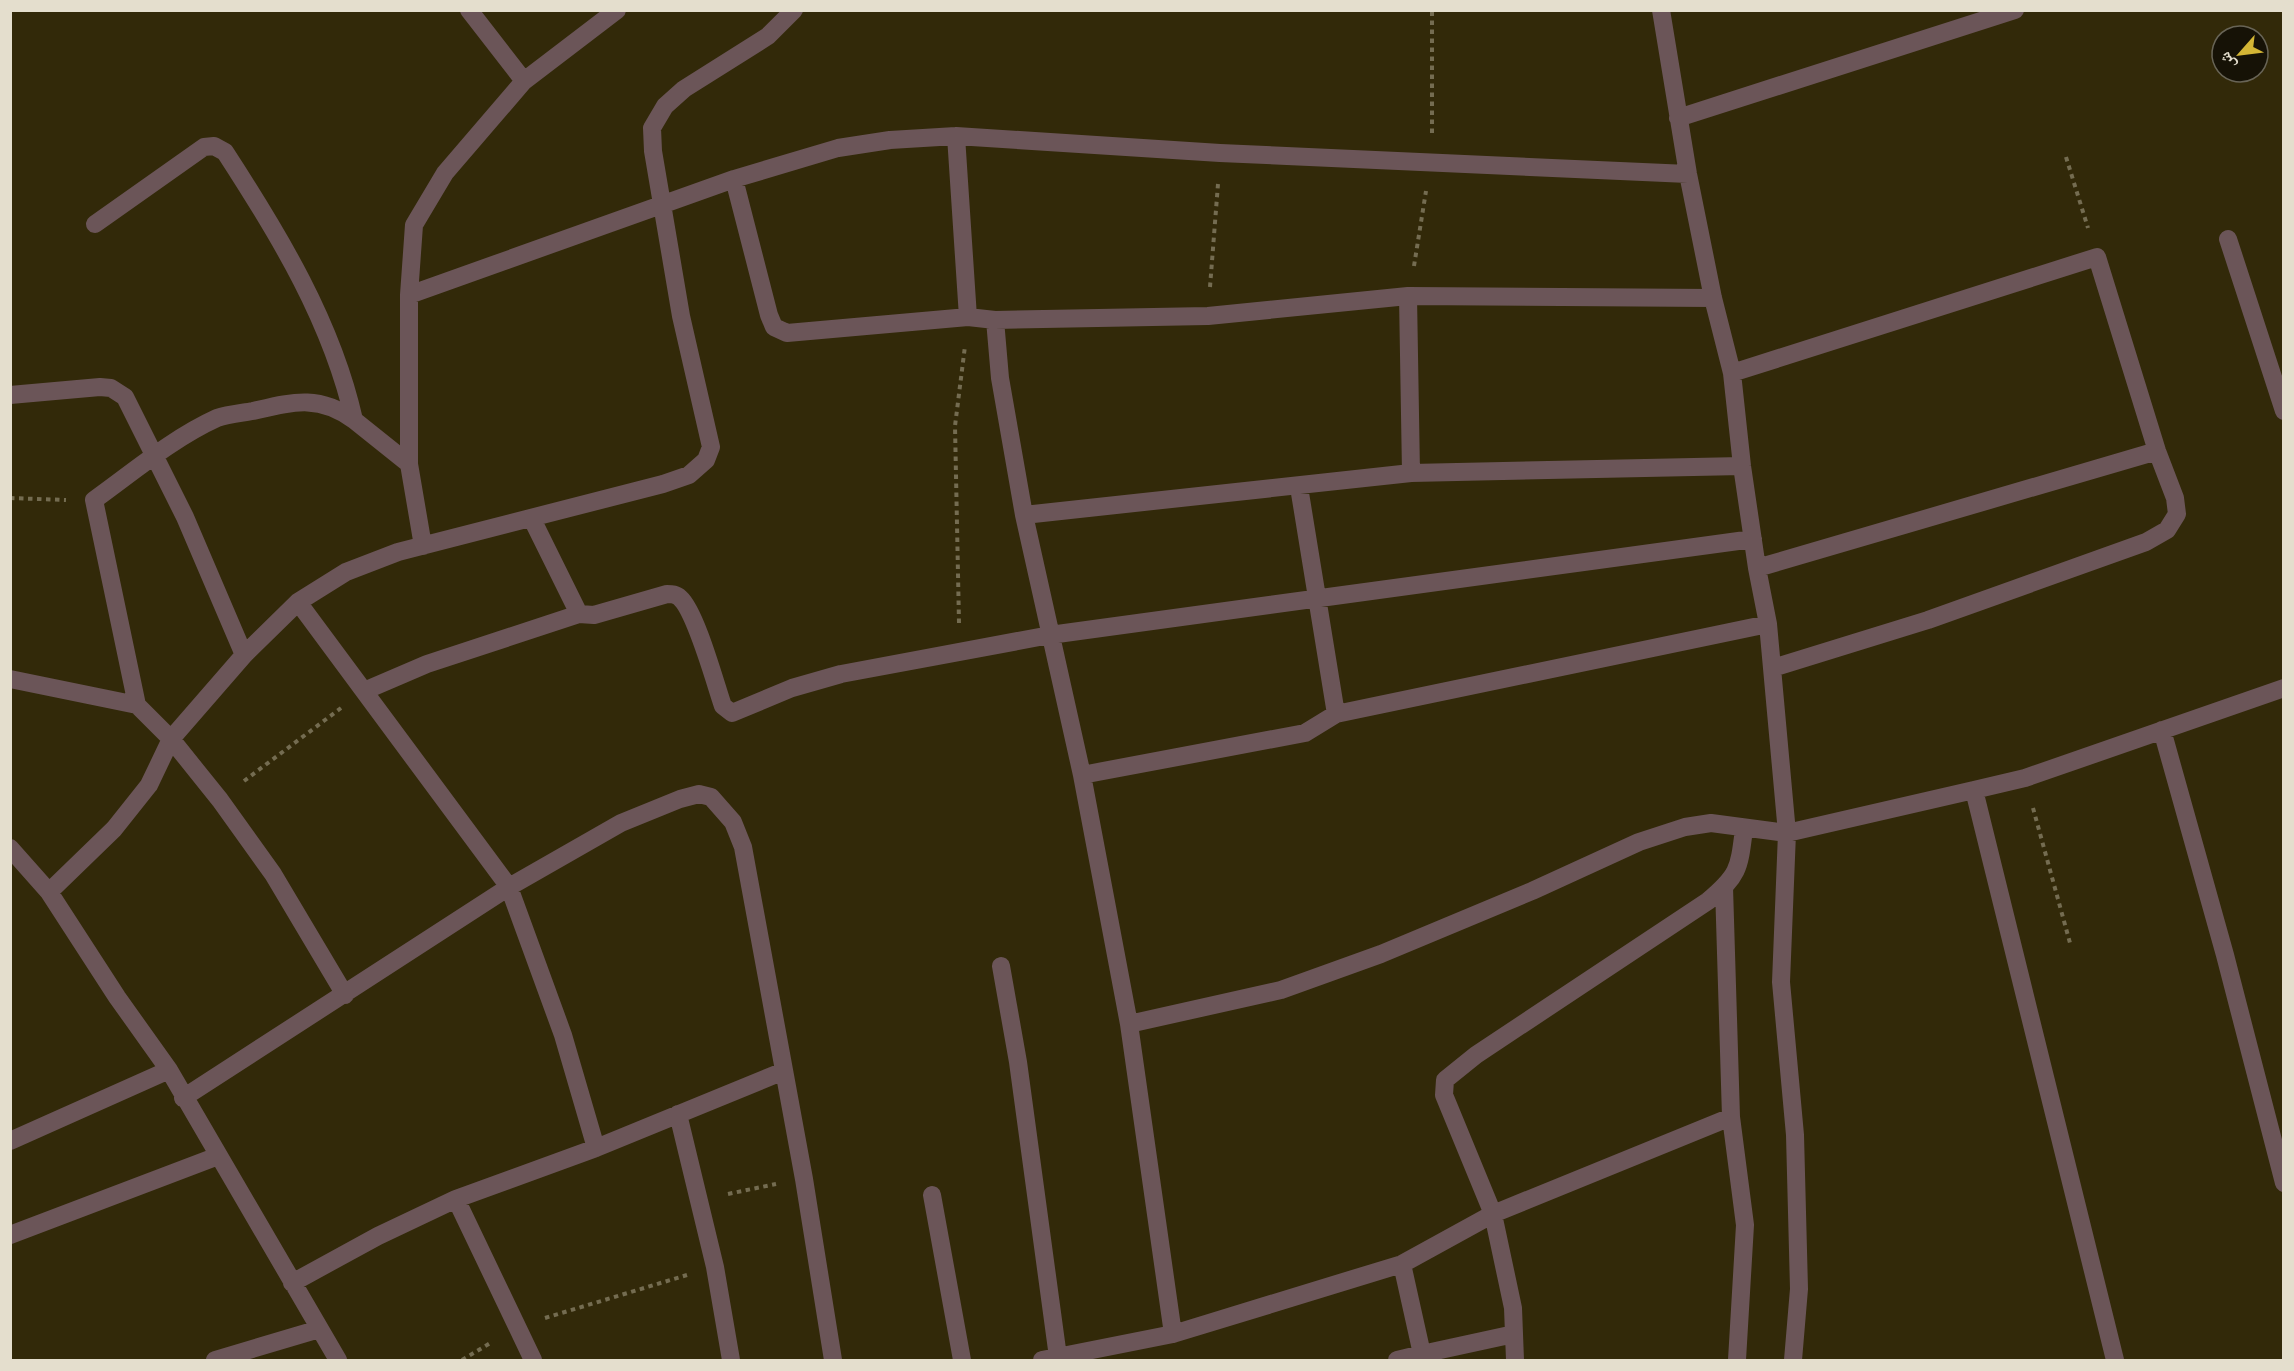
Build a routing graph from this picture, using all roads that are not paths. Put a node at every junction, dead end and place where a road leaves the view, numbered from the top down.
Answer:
1 (469, 10) edge
2 (617, 10) edge
3 (794, 10) edge
4 (1661, 10) edge
5 (2015, 10) edge
6 (524, 81) junction
7 (1678, 118) junction
8 (956, 136) junction
9 (1688, 174) junction
10 (734, 179) junction
11 (664, 203) junction
12 (95, 224) dead end
13 (2228, 239) dead end
14 (409, 295) junction
15 (1408, 296) junction
16 (1713, 298) junction
17 (969, 317) junction
18 (995, 320) junction
19 (1732, 374) junction
20 (10, 395) edge
21 (2283, 411) edge
22 (354, 420) junction
23 (2157, 451) junction
24 (155, 456) junction
25 (409, 464) junction
26 (1742, 466) junction
27 (1411, 473) junction
28 (1299, 487) junction
29 (1024, 515) junction
30 (532, 519) junction
31 (1753, 539) junction
32 (423, 546) junction
33 (1757, 568) junction
34 (1315, 600) junction
35 (298, 602) junction
36 (579, 614) junction
37 (1768, 624) junction
38 (1050, 635) junction
39 (244, 655) junction
40 (1773, 668) junction
41 (10, 679) edge
42 (2283, 688) edge
43 (364, 691) junction
44 (137, 705) junction
45 (1335, 714) junction
46 (2162, 730) junction
47 (171, 739) junction
48 (1082, 775) junction
49 (1974, 790) junction
50 (1744, 830) junction
51 (1787, 833) junction
52 (10, 848) edge
53 (509, 887) junction
54 (1724, 887) junction
55 (49, 892) junction
56 (1001, 966) dead end
57 (345, 995) junction
58 (1129, 1024) junction
59 (169, 1070) junction
60 (784, 1071) junction
61 (183, 1098) junction
62 (678, 1113) junction
63 (1731, 1117) junction
64 (10, 1141) edge
65 (596, 1148) junction
66 (218, 1156) junction
67 (2283, 1183) edge
68 (932, 1195) dead end
69 (456, 1199) junction
70 (1493, 1214) junction
71 (10, 1235) edge
72 (1402, 1264) junction
73 (292, 1283) junction
74 (320, 1329) junction
75 (1173, 1334) junction
76 (1514, 1334) junction
77 (1422, 1354) junction
78 (1050, 1359) edge
79 (215, 1360) edge
80 (338, 1360) edge
81 (533, 1360) edge
82 (731, 1360) edge
83 (833, 1360) edge
84 (962, 1360) edge
85 (1397, 1360) edge
86 (1515, 1360) edge
87 (1737, 1360) edge
88 (1793, 1360) edge
89 (2115, 1360) edge

1 - 6 street
2 - 6 street
3 - 11 street
4 - 7 street
5 - 7 street
6 - 14 street
7 - 9 street
8 - 9 street
8 - 10 street
8 - 17 street
9 - 16 street
10 - 11 street
10 - 17 street
11 - 14 street
11 - 30 street
12 - 22 street
13 - 21 street
14 - 25 street
15 - 16 street
15 - 18 street
15 - 27 street
16 - 19 street
17 - 18 street
18 - 29 street
19 - 23 street
19 - 26 street
20 - 24 street
22 - 24 street
22 - 25 street
23 - 33 street
23 - 40 street
24 - 39 street
24 - 44 street
25 - 32 street
26 - 27 street
26 - 31 street
27 - 28 street
28 - 29 street
28 - 34 street
29 - 38 street
30 - 32 street
30 - 36 street
31 - 33 street
31 - 34 street
32 - 35 street
33 - 37 street
34 - 38 street
34 - 45 street
35 - 39 street
35 - 43 street
36 - 38 street
36 - 43 street
37 - 40 street
37 - 45 street
38 - 48 street
39 - 47 street
40 - 51 street
41 - 44 street
42 - 46 street
43 - 53 street
44 - 47 street
45 - 48 street
46 - 49 street
46 - 67 street
47 - 55 street
47 - 57 street
48 - 58 street
49 - 51 street
49 - 89 street
50 - 51 street
50 - 54 street
50 - 58 street
51 - 88 street
52 - 55 street
53 - 57 street
53 - 60 street
53 - 65 street
54 - 63 street
54 - 70 street
55 - 59 street
56 - 78 street
57 - 61 street
58 - 75 street
59 - 61 street
59 - 64 street
60 - 62 street
60 - 83 street
61 - 66 street
62 - 65 street
62 - 82 street
63 - 70 street
63 - 87 street
65 - 69 street
66 - 71 street
66 - 73 street
68 - 84 street
69 - 73 street
69 - 81 street
70 - 72 street
70 - 76 street
72 - 75 street
72 - 77 street
73 - 74 street
74 - 79 street
74 - 80 street
75 - 78 street
76 - 77 street
76 - 86 street
77 - 85 street

